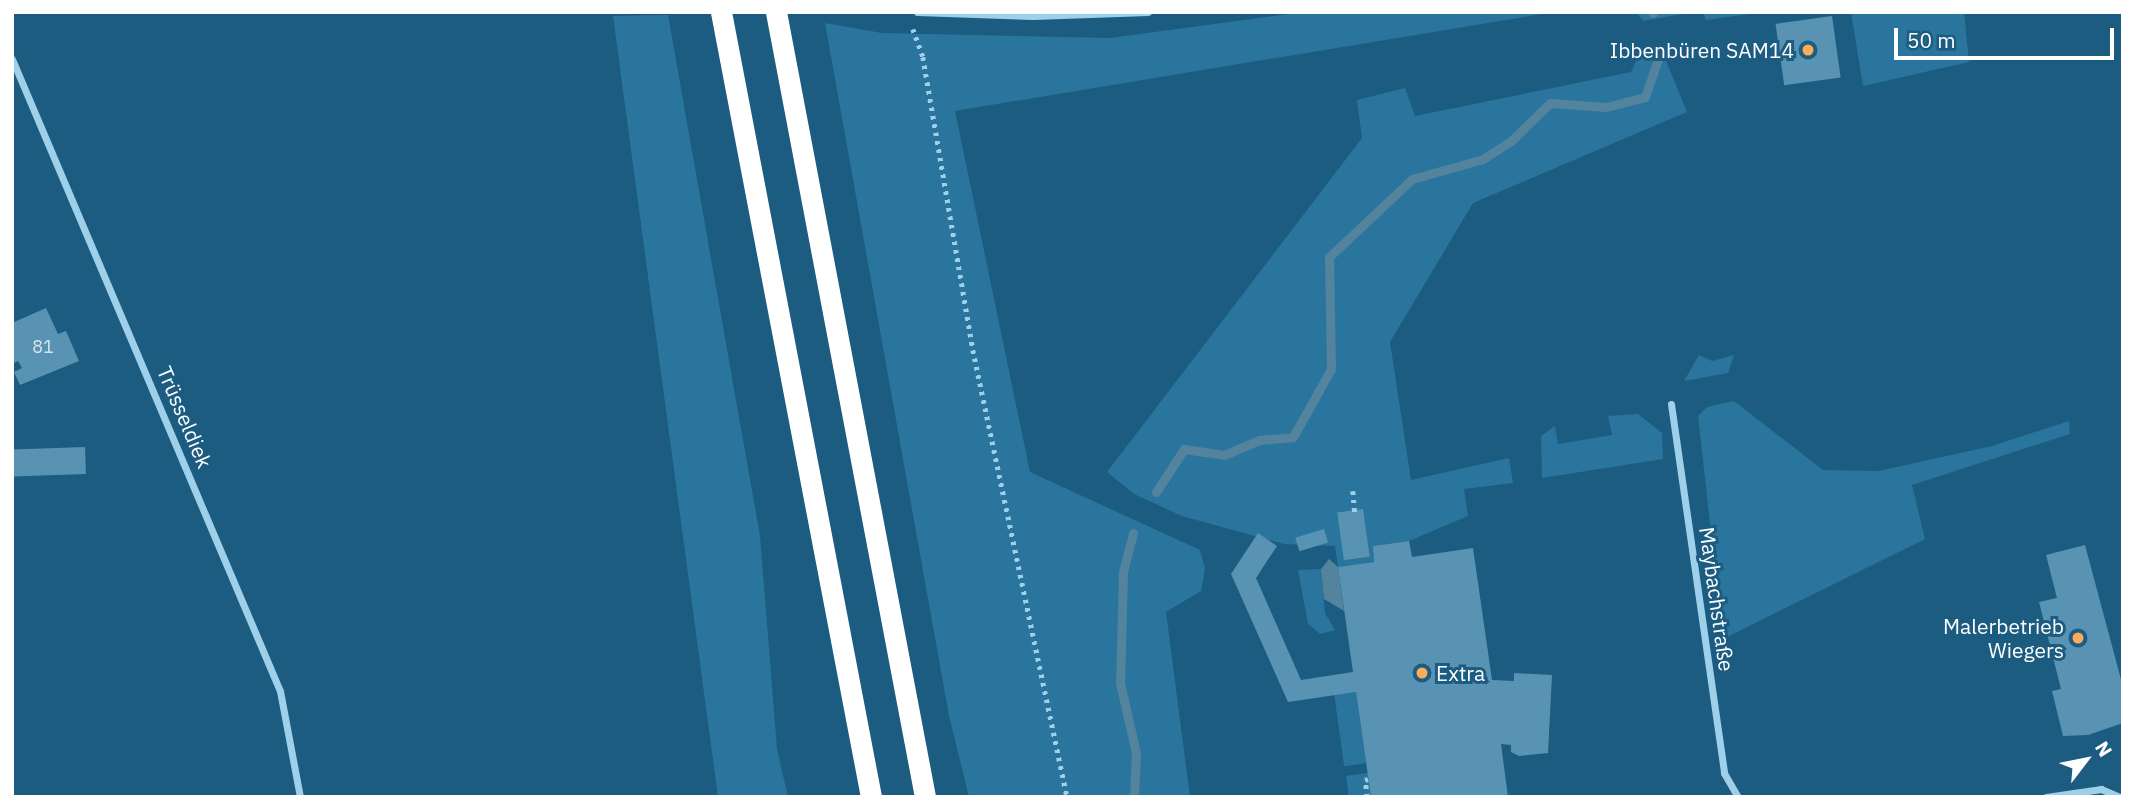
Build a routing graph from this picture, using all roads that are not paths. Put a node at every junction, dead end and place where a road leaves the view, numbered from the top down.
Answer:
1 (721, 12) edge
2 (776, 12) edge
3 (917, 12) edge
4 (1148, 12) edge
5 (12, 59) edge
6 (1671, 404) dead end
7 (300, 797) edge
8 (871, 797) edge
9 (925, 797) edge
10 (1738, 797) edge
11 (2046, 797) edge
12 (2120, 797) edge

1 - 8 highway
2 - 9 highway
3 - 4 street
5 - 7 street, Trüsseldiek
6 - 10 street, Maybachstraße
11 - 12 street

